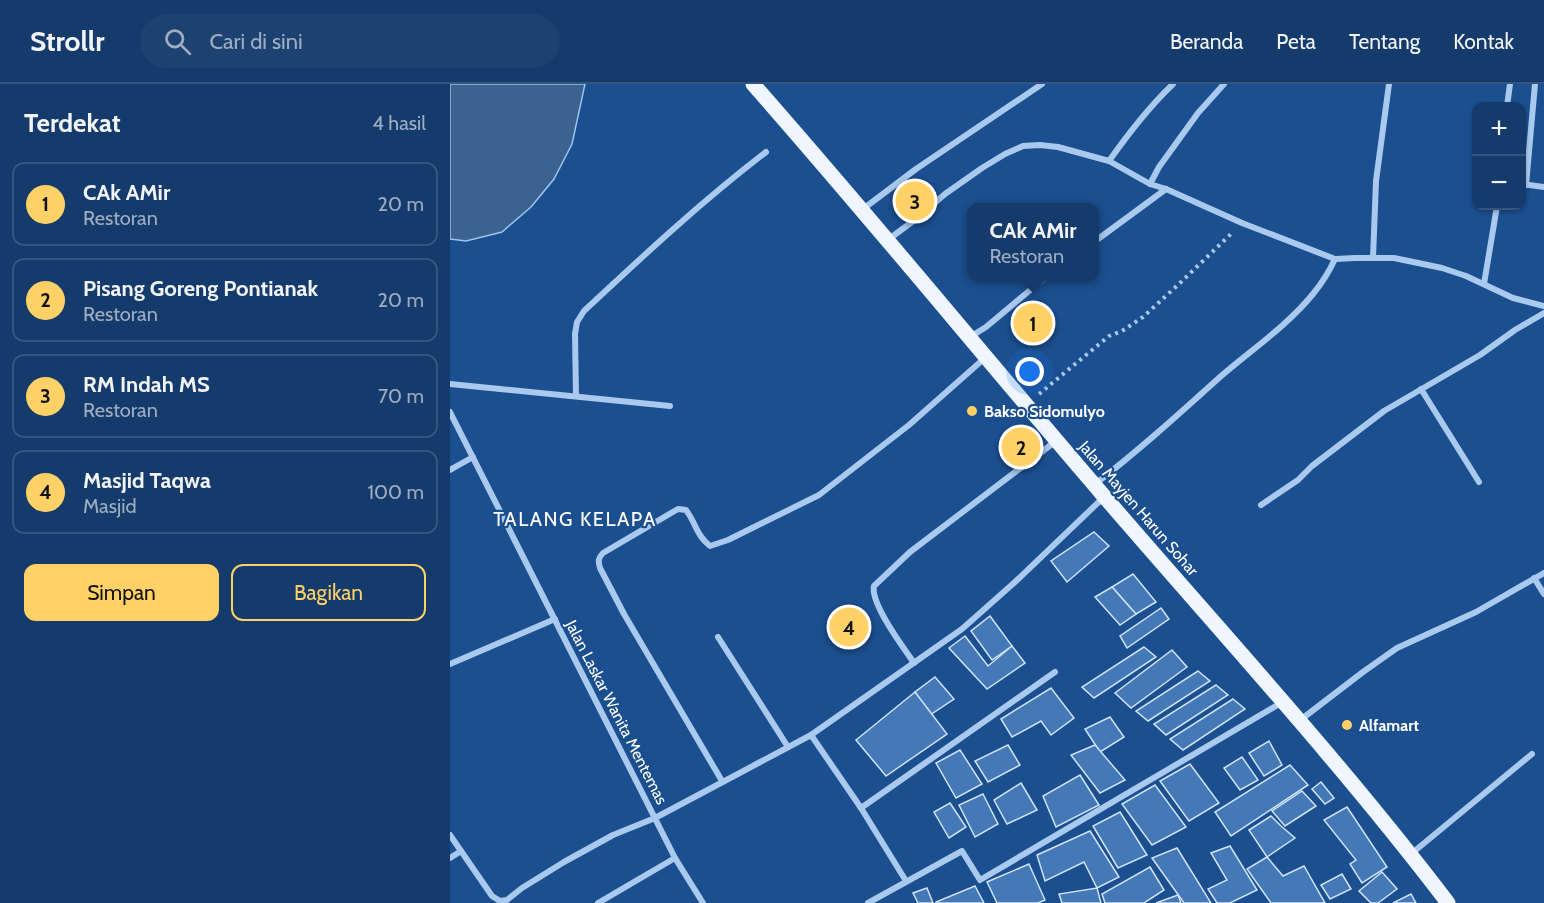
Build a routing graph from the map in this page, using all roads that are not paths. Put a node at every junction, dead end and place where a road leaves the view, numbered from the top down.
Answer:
1 (753, 84) edge
2 (1042, 84) edge
3 (1173, 84) edge
4 (1224, 84) edge
5 (1389, 84) edge
6 (1509, 84) edge
7 (1535, 84) edge
8 (1507, 102) edge
9 (766, 152) dead end
10 (1109, 161) junction
11 (1526, 166) edge
12 (1150, 184) junction
13 (1526, 184) edge
14 (1544, 187) edge
15 (1166, 189) junction
16 (1496, 210) edge
17 (861, 211) junction
18 (1099, 239) edge
19 (887, 241) junction
20 (1373, 258) junction
21 (1335, 259) junction
22 (1041, 281) edge
23 (1484, 284) junction
24 (1544, 306) edge
25 (1544, 313) edge
26 (970, 337) junction
27 (986, 357) junction
28 (450, 384) edge
29 (1421, 389) junction
30 (576, 396) junction
31 (670, 406) dead end
32 (450, 412) edge
33 (1056, 441) junction
34 (473, 457) junction
35 (450, 470) edge
36 (1479, 482) dead end
37 (1099, 491) junction
38 (1261, 506) dead end
39 (1544, 573) edge
40 (1534, 578) junction
41 (1544, 594) edge
42 (555, 619) junction
43 (718, 637) dead end
44 (914, 663) junction
45 (450, 664) edge
46 (1055, 672) dead end
47 (1283, 702) junction
48 (1299, 721) junction
49 (811, 735) junction
50 (788, 747) junction
51 (1532, 754) dead end
52 (723, 782) junction
53 (861, 808) junction
54 (655, 818) junction
55 (450, 835) edge
56 (460, 851) junction
57 (1411, 854) junction
58 (450, 858) edge
59 (675, 858) junction
60 (906, 881) junction
61 (511, 900) edge
62 (598, 903) edge
63 (703, 903) edge
64 (868, 903) edge
65 (1448, 903) edge

1 - 17 main road, Jalan Mayjen Harun Sohar
2 - 17 street
3 - 10 street
4 - 12 street
5 - 20 street
6 - 8 street
7 - 11 street
9 - 30 street
10 - 12 street
10 - 19 street
12 - 15 street
13 - 14 street
15 - 18 street
15 - 21 street
16 - 23 street
17 - 19 main road, Jalan Mayjen Harun Sohar
19 - 26 main road, Jalan Mayjen Harun Sohar
20 - 21 street
20 - 23 street
21 - 37 street, Jalan Laskar Wanita Mentemas
22 - 26 street
23 - 24 street
25 - 29 street
26 - 27 main road, Jalan Mayjen Harun Sohar
27 - 33 main road, Jalan Mayjen Harun Sohar
27 - 52 street
28 - 30 street
29 - 36 street
29 - 38 street
30 - 31 street
32 - 34 street, Jalan Laskar Wanita Mentemas
33 - 37 main road, Jalan Mayjen Harun Sohar
33 - 44 street
34 - 35 street
34 - 42 street, Jalan Laskar Wanita Mentemas
37 - 44 street, Jalan Laskar Wanita Mentemas
37 - 47 main road, Jalan Mayjen Harun Sohar
39 - 40 street
40 - 41 street
40 - 48 street
42 - 45 street
42 - 54 street, Jalan Laskar Wanita Mentemas
43 - 50 street
44 - 49 street, Jalan Laskar Wanita Mentemas
46 - 53 street
47 - 48 main road, Jalan Mayjen Harun Sohar
47 - 60 street
48 - 57 main road, Jalan Mayjen Harun Sohar
49 - 50 street, Jalan Laskar Wanita Mentemas
49 - 53 street
50 - 52 street, Jalan Laskar Wanita Mentemas
51 - 57 street
52 - 54 street, Jalan Laskar Wanita Mentemas
53 - 60 street
54 - 59 street
54 - 61 street
55 - 56 street
56 - 58 street
56 - 61 street
57 - 65 main road, Jalan Mayjen Harun Sohar
59 - 62 street
59 - 63 street
60 - 64 street

